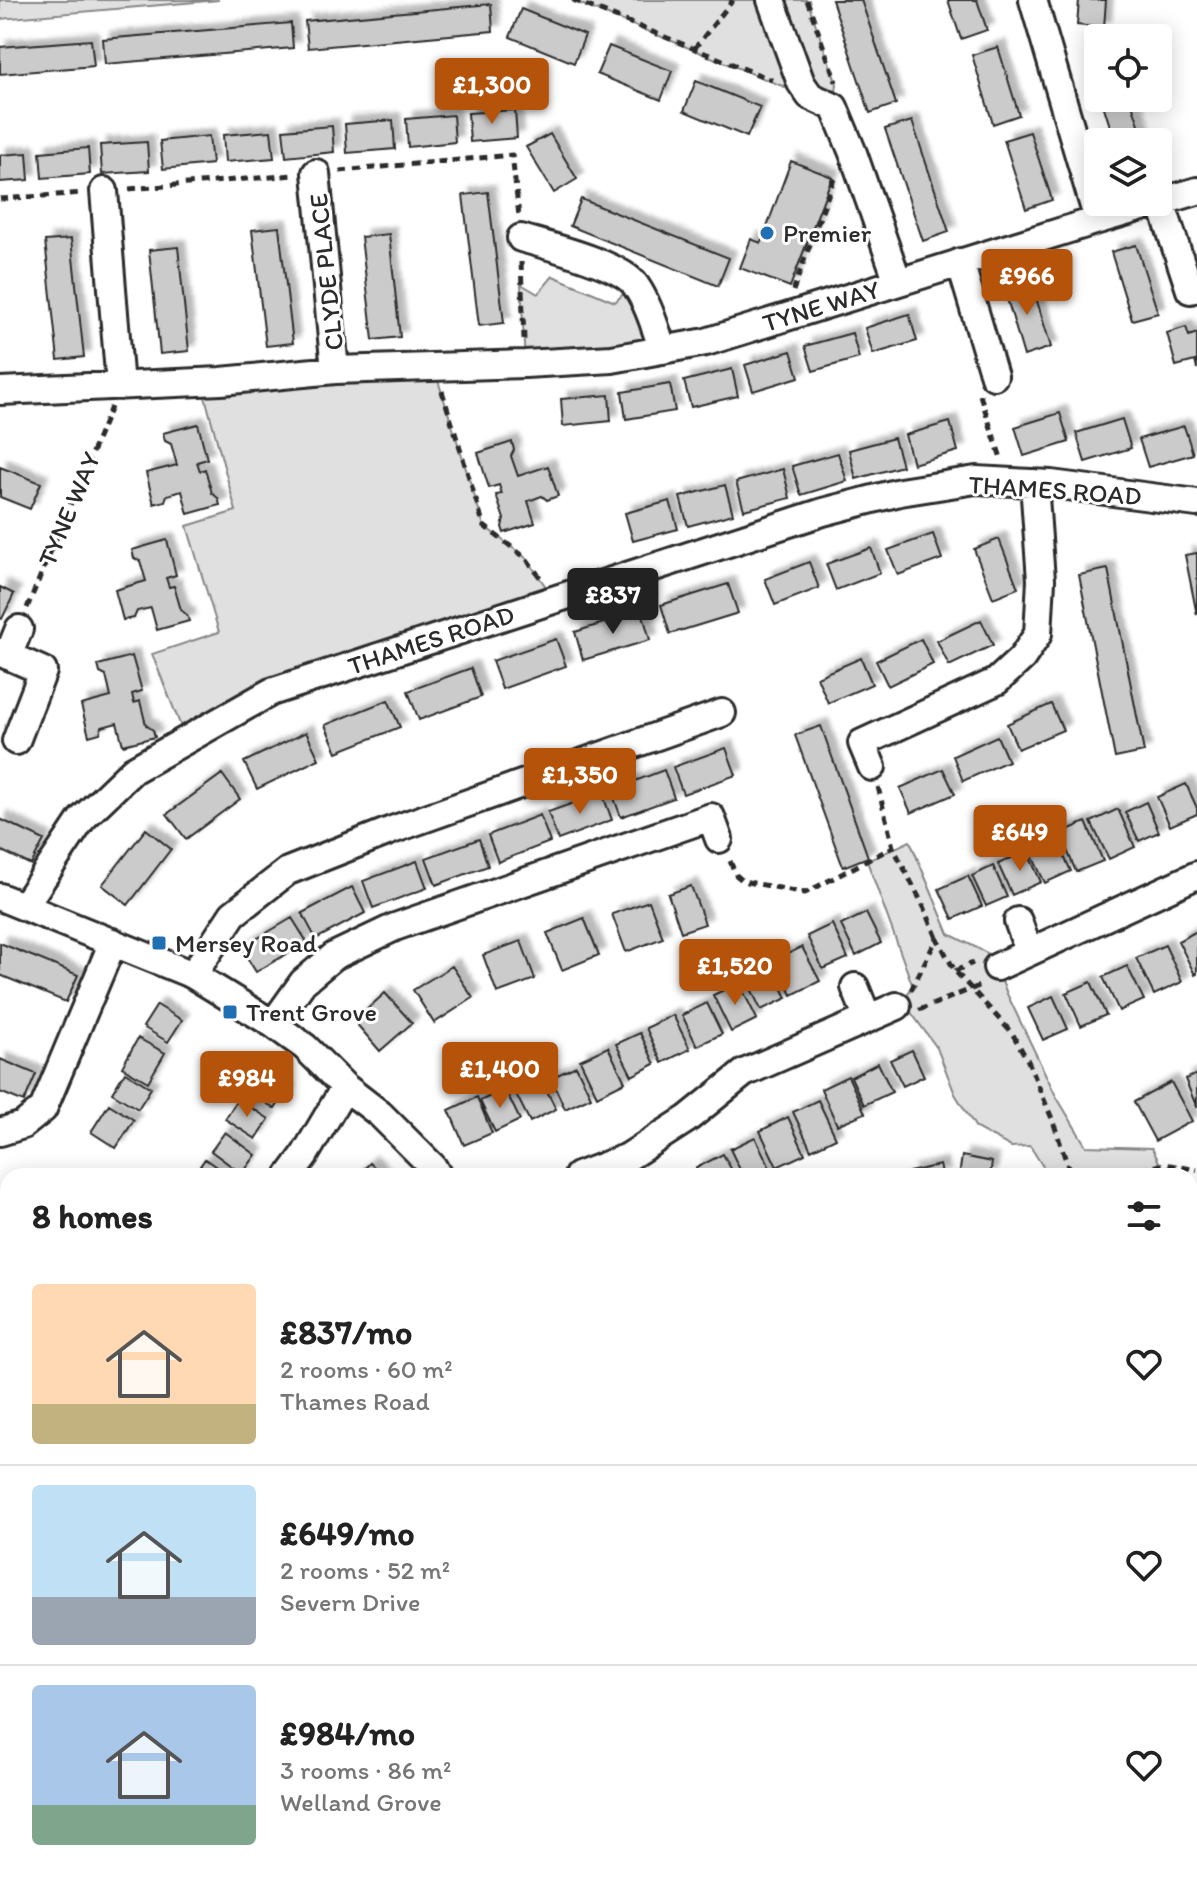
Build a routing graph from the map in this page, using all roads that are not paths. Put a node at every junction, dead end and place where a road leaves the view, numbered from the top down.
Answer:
1 (771, 0) edge
2 (1033, 0) edge
3 (316, 173) dead end
4 (104, 191) dead end
5 (1197, 191) edge
6 (1172, 199) edge
7 (1112, 216) edge
8 (1167, 216) edge
9 (1098, 220) junction
10 (521, 238) road end
11 (960, 262) junction
12 (1190, 274) edge
13 (898, 282) junction
14 (663, 350) junction
15 (335, 370) junction
16 (994, 376) road end
17 (117, 386) junction
18 (0, 391) edge
19 (1021, 482) junction
20 (1197, 503) edge
21 (19, 629) road end
22 (4, 654) edge
23 (722, 713) dead end
24 (16, 741) dead end
25 (872, 767) road end
26 (719, 839) road end
27 (1197, 875) edge
28 (12, 902) edge
29 (1018, 921) dead end
30 (113, 942) junction
31 (1029, 952) junction
32 (997, 967) road end
33 (193, 975) junction
34 (855, 987) dead end
35 (897, 1006) road end
36 (868, 1019) junction
37 (273, 1024) junction
38 (345, 1087) junction
39 (0, 1132) edge
40 (295, 1168) edge
41 (434, 1168) edge
42 (599, 1168) edge

1 - 13 street
2 - 9 street
3 - 15 street, CLYDE PLACE
4 - 17 street
5 - 6 street, TYNE WAY
7 - 9 street, TYNE WAY
8 - 12 street
9 - 11 street, TYNE WAY
10 - 14 street
11 - 13 street, TYNE WAY
11 - 16 street
13 - 14 street, TYNE WAY
14 - 15 street, TYNE WAY
15 - 17 street, TYNE WAY
17 - 18 street, TYNE WAY
19 - 20 street, THAMES ROAD
19 - 25 street
19 - 28 street, THAMES ROAD
21 - 22 street
22 - 24 street
23 - 33 street
26 - 37 street
27 - 31 street
28 - 30 street
29 - 31 street
30 - 33 street
30 - 39 street
31 - 32 street
33 - 37 street
34 - 36 street
35 - 36 street
36 - 42 street
37 - 38 street
38 - 40 street
38 - 41 street

